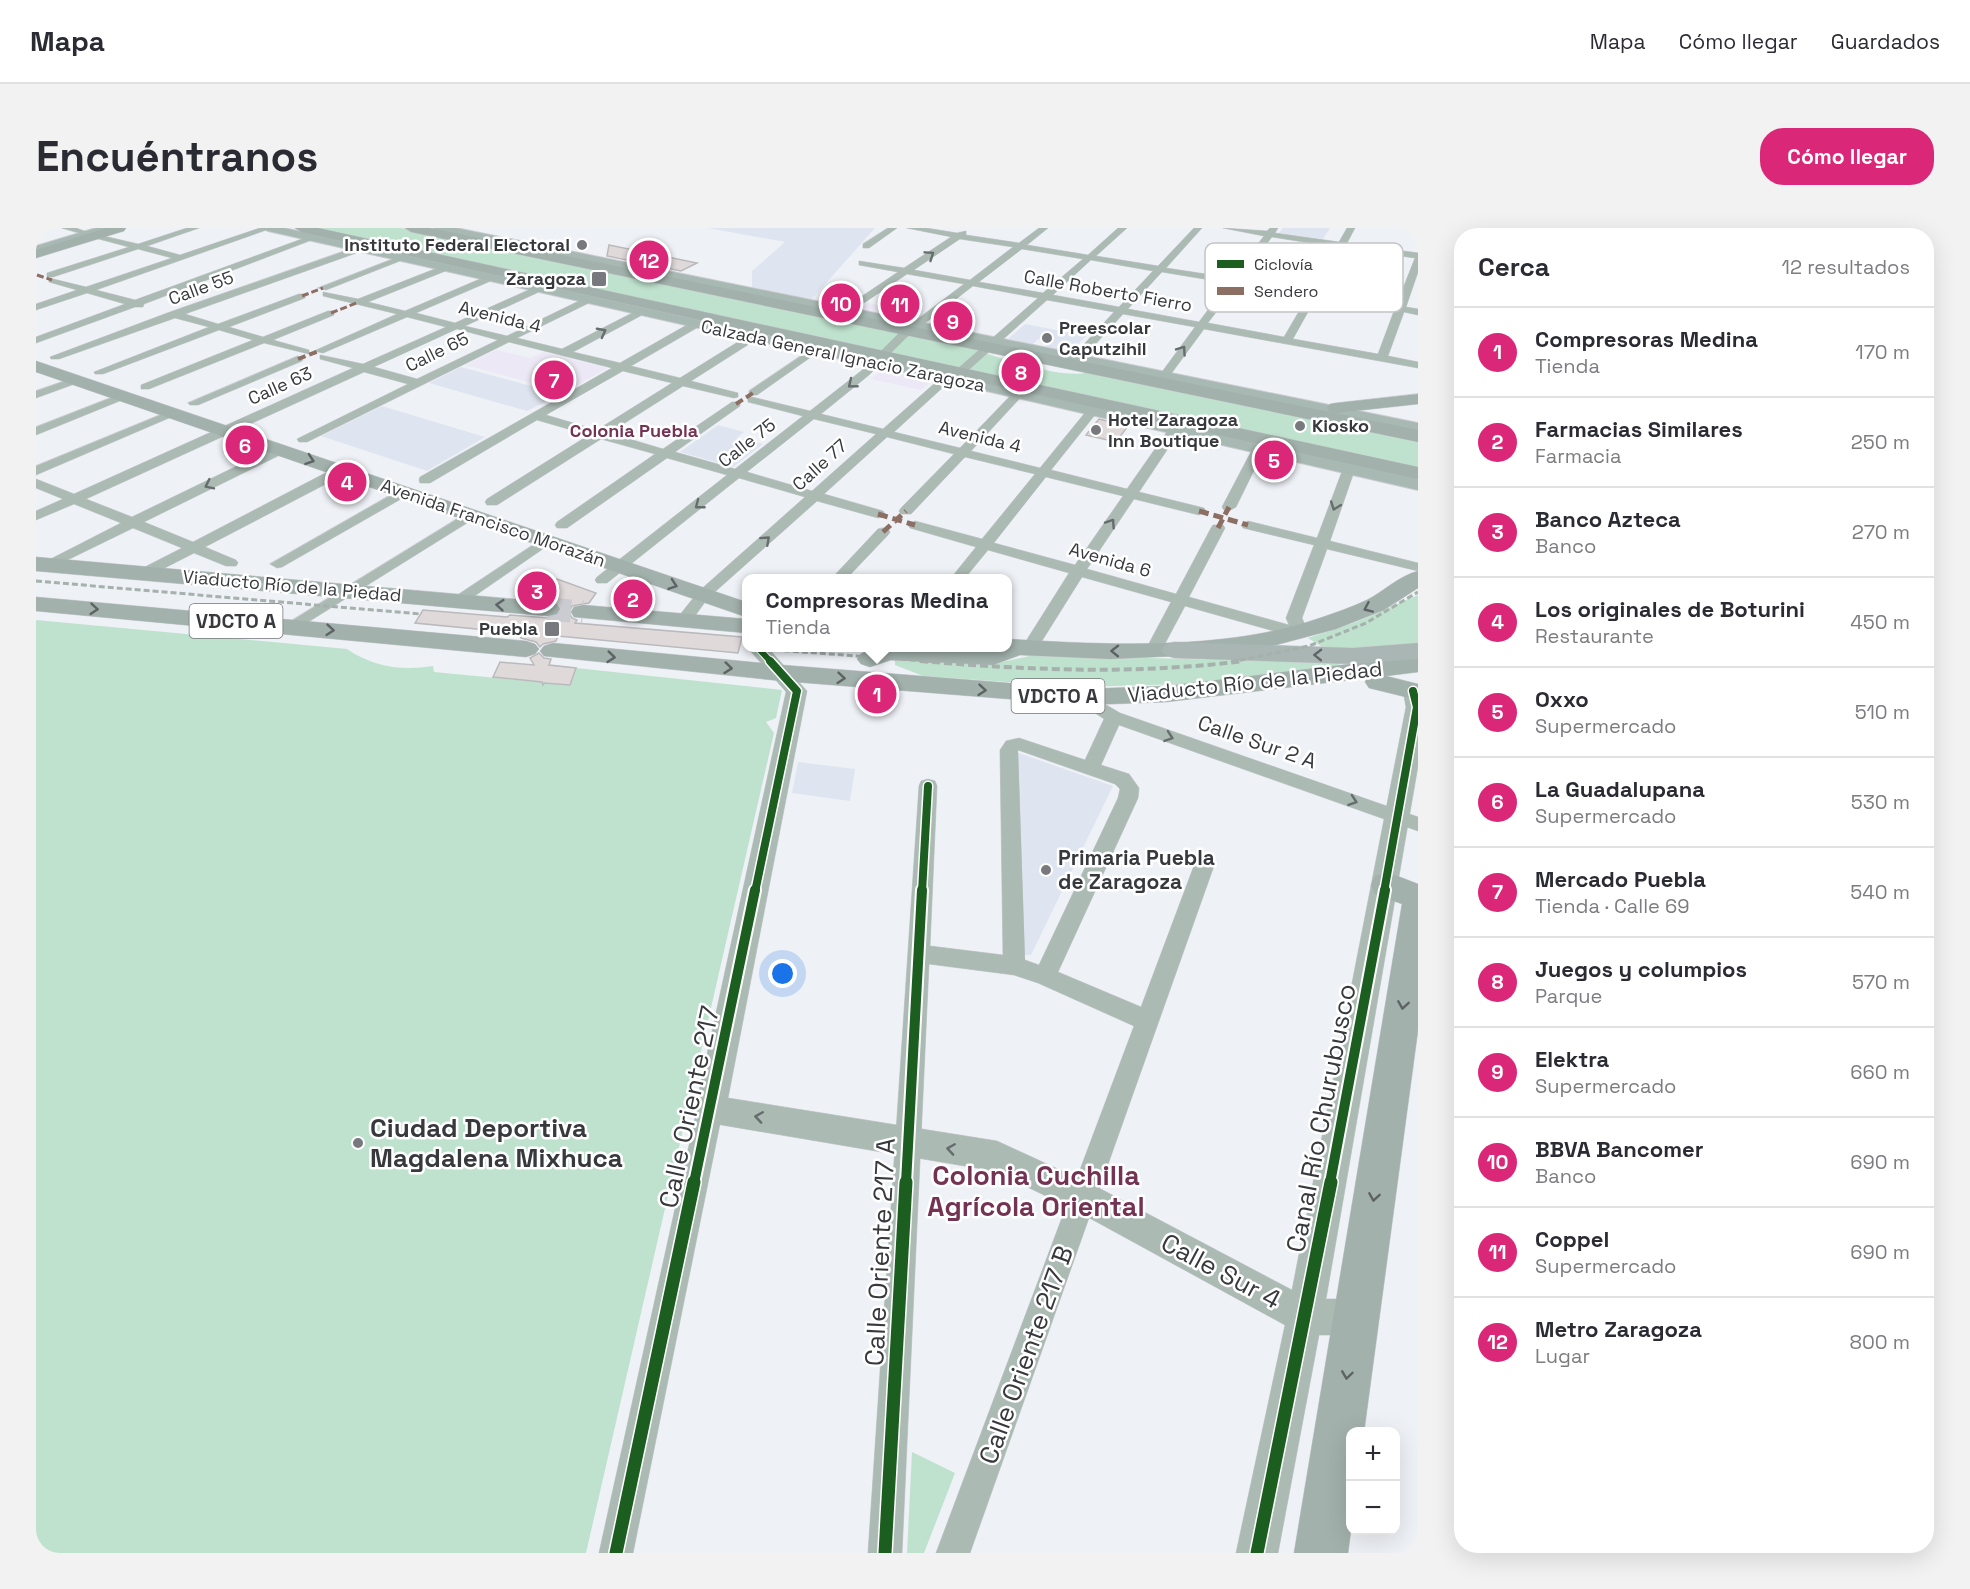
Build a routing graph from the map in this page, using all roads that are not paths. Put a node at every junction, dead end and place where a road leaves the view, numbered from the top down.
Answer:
1 (66, 228) edge
2 (120, 228) edge
3 (126, 228) edge
4 (195, 228) edge
5 (268, 228) edge
6 (411, 228) edge
7 (439, 228) edge
8 (893, 228) edge
9 (910, 228) edge
10 (969, 228) edge
11 (1044, 228) edge
12 (1123, 228) edge
13 (1198, 228) edge
14 (1227, 228) edge
15 (1351, 228) edge
16 (1412, 228) edge
17 (99, 231) edge
18 (307, 231) edge
19 (1271, 231) edge
20 (1418, 233) edge
21 (957, 236) junction
22 (457, 237) junction
23 (1262, 243) edge
24 (1332, 243) edge
25 (1343, 243) edge
26 (138, 246) junction
27 (866, 246) dead end
28 (1021, 246) junction
29 (359, 249) junction
30 (36, 252) edge
31 (416, 254) junction
32 (1403, 254) edge
33 (1418, 256) edge
34 (182, 258) junction
35 (1089, 258) junction
36 (401, 259) junction
37 (1418, 260) edge
38 (862, 263) dead end
39 (445, 268) junction
40 (1160, 269) junction
41 (228, 270) junction
42 (906, 271) junction
43 (1205, 276) edge
44 (490, 278) junction
45 (271, 280) junction
46 (972, 283) junction
47 (708, 285) junction
48 (538, 289) junction
49 (88, 290) junction
50 (1045, 297) junction
51 (1403, 297) edge
52 (588, 300) junction
53 (359, 302) junction
54 (136, 303) junction
55 (36, 308) edge
56 (1120, 310) junction
57 (1403, 310) edge
58 (846, 311) junction
59 (641, 312) junction
60 (1210, 312) edge
61 (1303, 312) edge
62 (1397, 312) edge
63 (1418, 312) edge
64 (332, 313) dead end
65 (406, 314) junction
66 (175, 315) junction
67 (696, 324) junction
68 (1200, 325) junction
69 (456, 326) junction
70 (219, 327) junction
71 (915, 328) junction
72 (753, 337) junction
73 (508, 339) junction
74 (36, 340) edge
75 (264, 340) junction
76 (1287, 341) junction
77 (992, 344) junction
78 (814, 350) junction
79 (563, 353) junction
80 (1077, 357) junction
81 (42, 358) edge
82 (1382, 358) junction
83 (881, 359) junction
84 (1418, 365) edge
85 (621, 367) junction
86 (364, 368) junction
87 (99, 372) junction
88 (954, 375) junction
89 (1164, 376) junction
90 (76, 380) junction
91 (681, 382) junction
92 (418, 383) junction
93 (145, 387) junction
94 (1018, 394) junction
95 (36, 395) edge
96 (123, 396) junction
97 (1418, 399) edge
98 (194, 404) junction
99 (1265, 404) junction
100 (1320, 408) junction
101 (1092, 411) junction
102 (172, 413) junction
103 (814, 415) junction
104 (535, 416) junction
105 (247, 421) junction
106 (1418, 428) edge
107 (1174, 429) junction
108 (36, 431) edge
109 (224, 431) junction
110 (886, 433) junction
111 (598, 434) junction
112 (1418, 436) edge
113 (303, 440) junction
114 (1258, 448) junction
115 (280, 450) junction
116 (962, 452) junction
117 (666, 454) junction
118 (1349, 469) junction
119 (36, 471) edge
120 (340, 471) junction
121 (1043, 472) junction
122 (1418, 473) edge
123 (738, 474) junction
124 (425, 480) junction
125 (36, 483) edge
126 (1418, 484) edge
127 (403, 492) junction
128 (1130, 494) junction
129 (815, 496) junction
130 (75, 499) junction
131 (492, 502) junction
132 (1229, 507) dead end
133 (512, 509) dead end
134 (906, 511) dead end
135 (1198, 511) dead end
136 (878, 514) dead end
137 (470, 515) junction
138 (36, 516) edge
139 (542, 519) dead end
140 (132, 522) junction
141 (562, 525) junction
142 (915, 525) dead end
143 (1248, 525) dead end
144 (1218, 528) dead end
145 (883, 532) dead end
146 (589, 534) dead end
147 (545, 541) junction
148 (1322, 543) junction
149 (619, 544) dead end
150 (985, 545) junction
151 (193, 547) junction
152 (640, 551) junction
153 (660, 558) dead end
154 (231, 563) dead end
155 (41, 564) edge
156 (277, 564) dead end
157 (620, 566) junction
158 (1418, 567) edge
159 (1078, 571) junction
160 (144, 573) junction
161 (844, 574) edge
162 (962, 574) edge
163 (712, 575) junction
164 (1418, 579) edge
165 (602, 580) dead end
166 (742, 585) edge
167 (347, 591) junction
168 (703, 595) junction
169 (1180, 600) junction
170 (458, 601) junction
171 (36, 604) edge
172 (548, 609) tunnel mouth
173 (583, 612) tunnel mouth
174 (683, 621) junction
175 (742, 625) edge
176 (291, 626) junction
177 (1297, 632) junction
178 (1018, 648) edge
179 (526, 649) dead end
180 (1164, 650) junction
181 (553, 651) dead end
182 (1418, 651) edge
183 (762, 652) edge
184 (854, 652) edge
185 (891, 652) edge
186 (891, 652) edge
187 (1007, 652) edge
188 (870, 659) junction
189 (1418, 664) edge
190 (782, 673) junction
191 (923, 685) junction
192 (1416, 687) edge
193 (1192, 691) junction
194 (1084, 697) junction
195 (1114, 717) junction
196 (1090, 768) junction
197 (928, 786) dead end
198 (1408, 821) edge
199 (1205, 862) dead end
200 (1402, 895) edge
201 (1418, 897) edge
202 (918, 954) junction
203 (1014, 966) junction
204 (1045, 976) junction
205 (1147, 1021) junction
206 (710, 1109) junction
207 (907, 1141) junction
208 (1085, 1197) junction
209 (1306, 1317) junction
210 (1355, 1317) junction
211 (616, 1553) edge
212 (885, 1553) edge
213 (953, 1553) edge
214 (1257, 1553) edge
215 (1321, 1553) edge

1 - 17 street
2 - 30 main road
3 - 17 main road
4 - 26 street
5 - 18 main road, Calzada General Ignacio Zaragoza
5 - 34 street
6 - 22 main road, Calzada General Ignacio Zaragoza
7 - 47 main road, Calzada General Ignacio Zaragoza
8 - 27 street
9 - 21 street
10 - 21 street
11 - 28 street, Calle 75
12 - 35 street, Calle 77
13 - 40 street
14 - 19 street
15 - 25 street
16 - 20 street
17 - 26 street
17 - 30 main road
18 - 29 main road, Calzada General Ignacio Zaragoza
18 - 31 main road, Calzada General Ignacio Zaragoza
18 - 41 street
19 - 23 street
19 - 24 street
21 - 28 street
42 -> 21 street
22 - 31 main road
22 - 47 main road, Calzada General Ignacio Zaragoza
26 - 34 street
26 - 49 street
28 - 35 street
28 - 46 street, Calle 75
29 - 36 main road, Calzada General Ignacio Zaragoza
29 - 45 street, Calle 55
31 - 83 main road, Calzada General Ignacio Zaragoza
32 - 33 street
34 - 41 street
34 - 49 street
35 - 40 street
35 - 50 street, Calle 77
36 - 39 main road, Calzada General Ignacio Zaragoza
36 - 53 street, Avenida 4
37 - 51 street
38 - 42 street, Calle Roberto Fierro
39 - 44 main road, Calzada General Ignacio Zaragoza
39 - 53 street
40 - 43 street
40 - 56 street
41 - 45 street
41 - 54 street
42 - 46 street, Calle Roberto Fierro
42 - 58 street
44 - 48 main road, Calzada General Ignacio Zaragoza
44 - 65 street
45 - 66 street, Calle 55
45 - 70 street
46 - 50 street, Calle Roberto Fierro
46 - 71 street, Calle 75
47 - 58 main road, Calzada General Ignacio Zaragoza
47 - 71 main road, Calzada General Ignacio Zaragoza
48 - 52 main road, Calzada General Ignacio Zaragoza
48 - 69 street, Calle 63
49 - 54 street
49 - 55 street
50 - 56 street, Calle Roberto Fierro
50 - 77 street, Calle 77
52 - 59 main road, Calzada General Ignacio Zaragoza
52 - 73 street, Calle 65
53 - 65 street, Avenida 4
54 - 66 street
54 - 74 street
56 - 68 street, Calle Roberto Fierro
56 - 80 street
57 - 63 street
58 - 71 main road, Calzada General Ignacio Zaragoza
59 - 67 main road, Calzada General Ignacio Zaragoza
79 -> 59 street
60 - 68 street
61 - 76 street
62 - 82 street
64 - 75 street
65 - 69 street, Avenida 4
65 - 86 street
66 - 70 street
66 - 81 street, Calle 55
67 - 72 main road, Calzada General Ignacio Zaragoza
67 - 85 street
68 - 76 street, Calle Roberto Fierro
89 -> 68 street
69 - 73 street, Avenida 4
69 - 86 street, Calle 63
70 - 75 street
70 - 87 street
71 - 77 main road, Calzada General Ignacio Zaragoza
71 - 83 street, Calle 75
72 - 78 main road, Calzada General Ignacio Zaragoza
72 - 91 street
73 - 79 street, Avenida 4
73 - 92 street, Calle 65
75 - 93 street
75 - 98 street
76 - 82 street, Calle Roberto Fierro
77 - 80 main road, Calzada General Ignacio Zaragoza
77 - 88 street, Calle 77
77 - 99 main road, Calzada General Ignacio Zaragoza
78 - 83 main road, Calzada General Ignacio Zaragoza
78 - 103 street, Avenida 4
79 - 85 street, Avenida 4
80 - 89 main road, Calzada General Ignacio Zaragoza
81 - 87 main road, Avenida Francisco Morazán
81 - 90 main road, Avenida Francisco Morazán
82 - 84 street, Calle Roberto Fierro
83 - 88 main road, Calzada General Ignacio Zaragoza
83 -> 103 street, Calle 75
85 - 91 street, Avenida 4
85 - 104 street
86 - 92 street
86 - 105 street, Calle 63
87 - 93 main road, Avenida Francisco Morazán
88 - 94 main road, Calzada General Ignacio Zaragoza
88 - 110 street, Calle 77
88 - 122 main road, Calzada General Ignacio Zaragoza
89 - 100 main road, Calzada General Ignacio Zaragoza
90 - 95 street
90 - 96 main road, Avenida Francisco Morazán
91 - 111 street
91 - 117 street, Avenida 4
92 - 113 street, Calle 65
93 - 98 main road, Avenida Francisco Morazán
94 - 101 main road, Calzada General Ignacio Zaragoza
94 - 116 street
96 - 102 main road, Avenida Francisco Morazán
96 - 108 street
97 - 100 main road
98 - 105 main road, Avenida Francisco Morazán
99 - 100 main road
99 - 112 main road, Calzada General Ignacio Zaragoza
100 - 106 main road, Calzada General Ignacio Zaragoza
101 - 107 main road, Calzada General Ignacio Zaragoza
101 - 121 street
102 - 109 main road, Avenida Francisco Morazán
102 - 119 street
103 - 110 street, Avenida 4
103 - 123 street, Calle 75
104 - 111 street
104 - 124 street
105 - 109 street, Calle 63
105 - 113 main road, Avenida Francisco Morazán
107 - 114 main road, Calzada General Ignacio Zaragoza
107 - 128 street
109 - 115 main road, Avenida Francisco Morazán
109 - 130 street, Calle 63
110 - 116 street, Avenida 4
110 - 129 street, Calle 77
111 - 117 street
111 - 131 street
113 - 124 main road, Avenida Francisco Morazán
114 - 118 main road, Calzada General Ignacio Zaragoza
114 - 132 street
115 -> 120 main road, Avenida Francisco Morazán
115 -> 140 street
116 - 121 street, Avenida 4
116 - 134 street
117 - 123 street
117 - 141 street
118 - 126 main road, Calzada General Ignacio Zaragoza
118 -> 148 street
120 - 127 main road, Avenida Francisco Morazán
120 - 151 street
121 - 128 street, Avenida 4
121 - 150 street
123 - 129 street
123 -> 152 street, Calle 75
124 - 131 main road, Avenida Francisco Morazán
125 - 130 street
127 - 137 main road, Avenida Francisco Morazán
127 - 156 street
128 - 135 street, Avenida 4
159 -> 128 street
129 - 136 street
163 -> 129 street, Calle 77
130 - 138 street, Calle 63
130 - 140 street
131 - 133 main road, Avenida Francisco Morazán
137 - 147 main road, Avenida Francisco Morazán
137 - 167 street
139 - 141 main road, Avenida Francisco Morazán
140 - 151 street
140 - 155 street
141 - 146 main road, Avenida Francisco Morazán
142 - 150 street, Avenida 6
143 - 148 street
144 - 169 street
145 - 161 street
147 - 157 main road, Avenida Francisco Morazán
147 - 170 street
148 - 158 street
148 - 177 street
149 - 152 main road, Avenida Francisco Morazán
150 - 159 street, Avenida 6
150 - 162 street
151 - 154 street
151 - 160 street
152 - 153 main road, Avenida Francisco Morazán
152 - 157 street, Calle 75
155 - 160 main road, Viaducto Río de la Piedad / VDCTO A
157 - 165 street, Calle 75
157 -> 168 main road, Avenida Francisco Morazán
159 - 169 street, Avenida 6
159 - 178 street
160 - 167 main road, Viaducto Río de la Piedad / VDCTO A
163 - 166 main road
163 - 168 street, Calle 77
164 -> 177 main road, Viaducto Río de la Piedad / VDCTO A
167 - 170 main road, Viaducto Río de la Piedad / VDCTO A
167 - 176 street
168 - 174 street, Calle 77
168 - 175 main road, Avenida Francisco Morazán
169 - 177 street, Avenida 6
169 - 180 street
172 -> 170 main road, Viaducto Río de la Piedad / VDCTO A
171 -> 176 main road, Viaducto Río de la Piedad / VDCTO A
173 - 174 main road
174 - 175 main road
176 -> 179 main road, Viaducto Río de la Piedad / VDCTO A
177 - 180 main road, Viaducto Río de la Piedad / VDCTO A
180 -> 178 main road, Viaducto Río de la Piedad / VDCTO A
182 -> 180 highway
181 -> 190 main road, Viaducto Río de la Piedad / VDCTO A
183 - 190 street
184 - 188 main road
185 - 187 main road, Viaducto Río de la Piedad
186 - 188 main road, Viaducto Río de la Piedad
188 - 191 main road
189 - 193 main road, Viaducto Río de la Piedad / VDCTO A
190 -> 191 main road, Viaducto Río de la Piedad / VDCTO A
190 - 206 street, Calle Oriente 217
191 -> 194 main road, Viaducto Río de la Piedad / VDCTO A
192 - 193 main road
192 - 198 street, Canal Río Churubusco
193 - 194 main road, Viaducto Río de la Piedad / VDCTO A
194 - 195 street, Calle Sur 2 A
195 - 196 street
195 -> 198 street, Calle Sur 2 A
196 - 203 street
196 - 204 street
197 - 202 street, Calle Oriente 217 A
198 - 200 street, Canal Río Churubusco
199 - 205 street, Calle Oriente 217 B
200 - 201 main road
200 - 209 street, Canal Río Churubusco
200 -> 210 main road, Canal Río Churubusco
202 - 203 street
202 - 207 street, Calle Oriente 217 A
203 - 204 street
204 - 205 street
205 - 208 street, Calle Oriente 217 B
207 -> 206 street, Calle Sur 4
206 - 211 street, Calle Oriente 217
208 -> 207 street, Calle Sur 4
207 - 212 street, Calle Oriente 217 A
208 - 209 street, Calle Sur 4
208 - 213 street, Calle Oriente 217 B
209 - 210 street, Calle Sur 4
209 - 214 street, Canal Río Churubusco
210 -> 215 main road, Canal Río Churubusco

